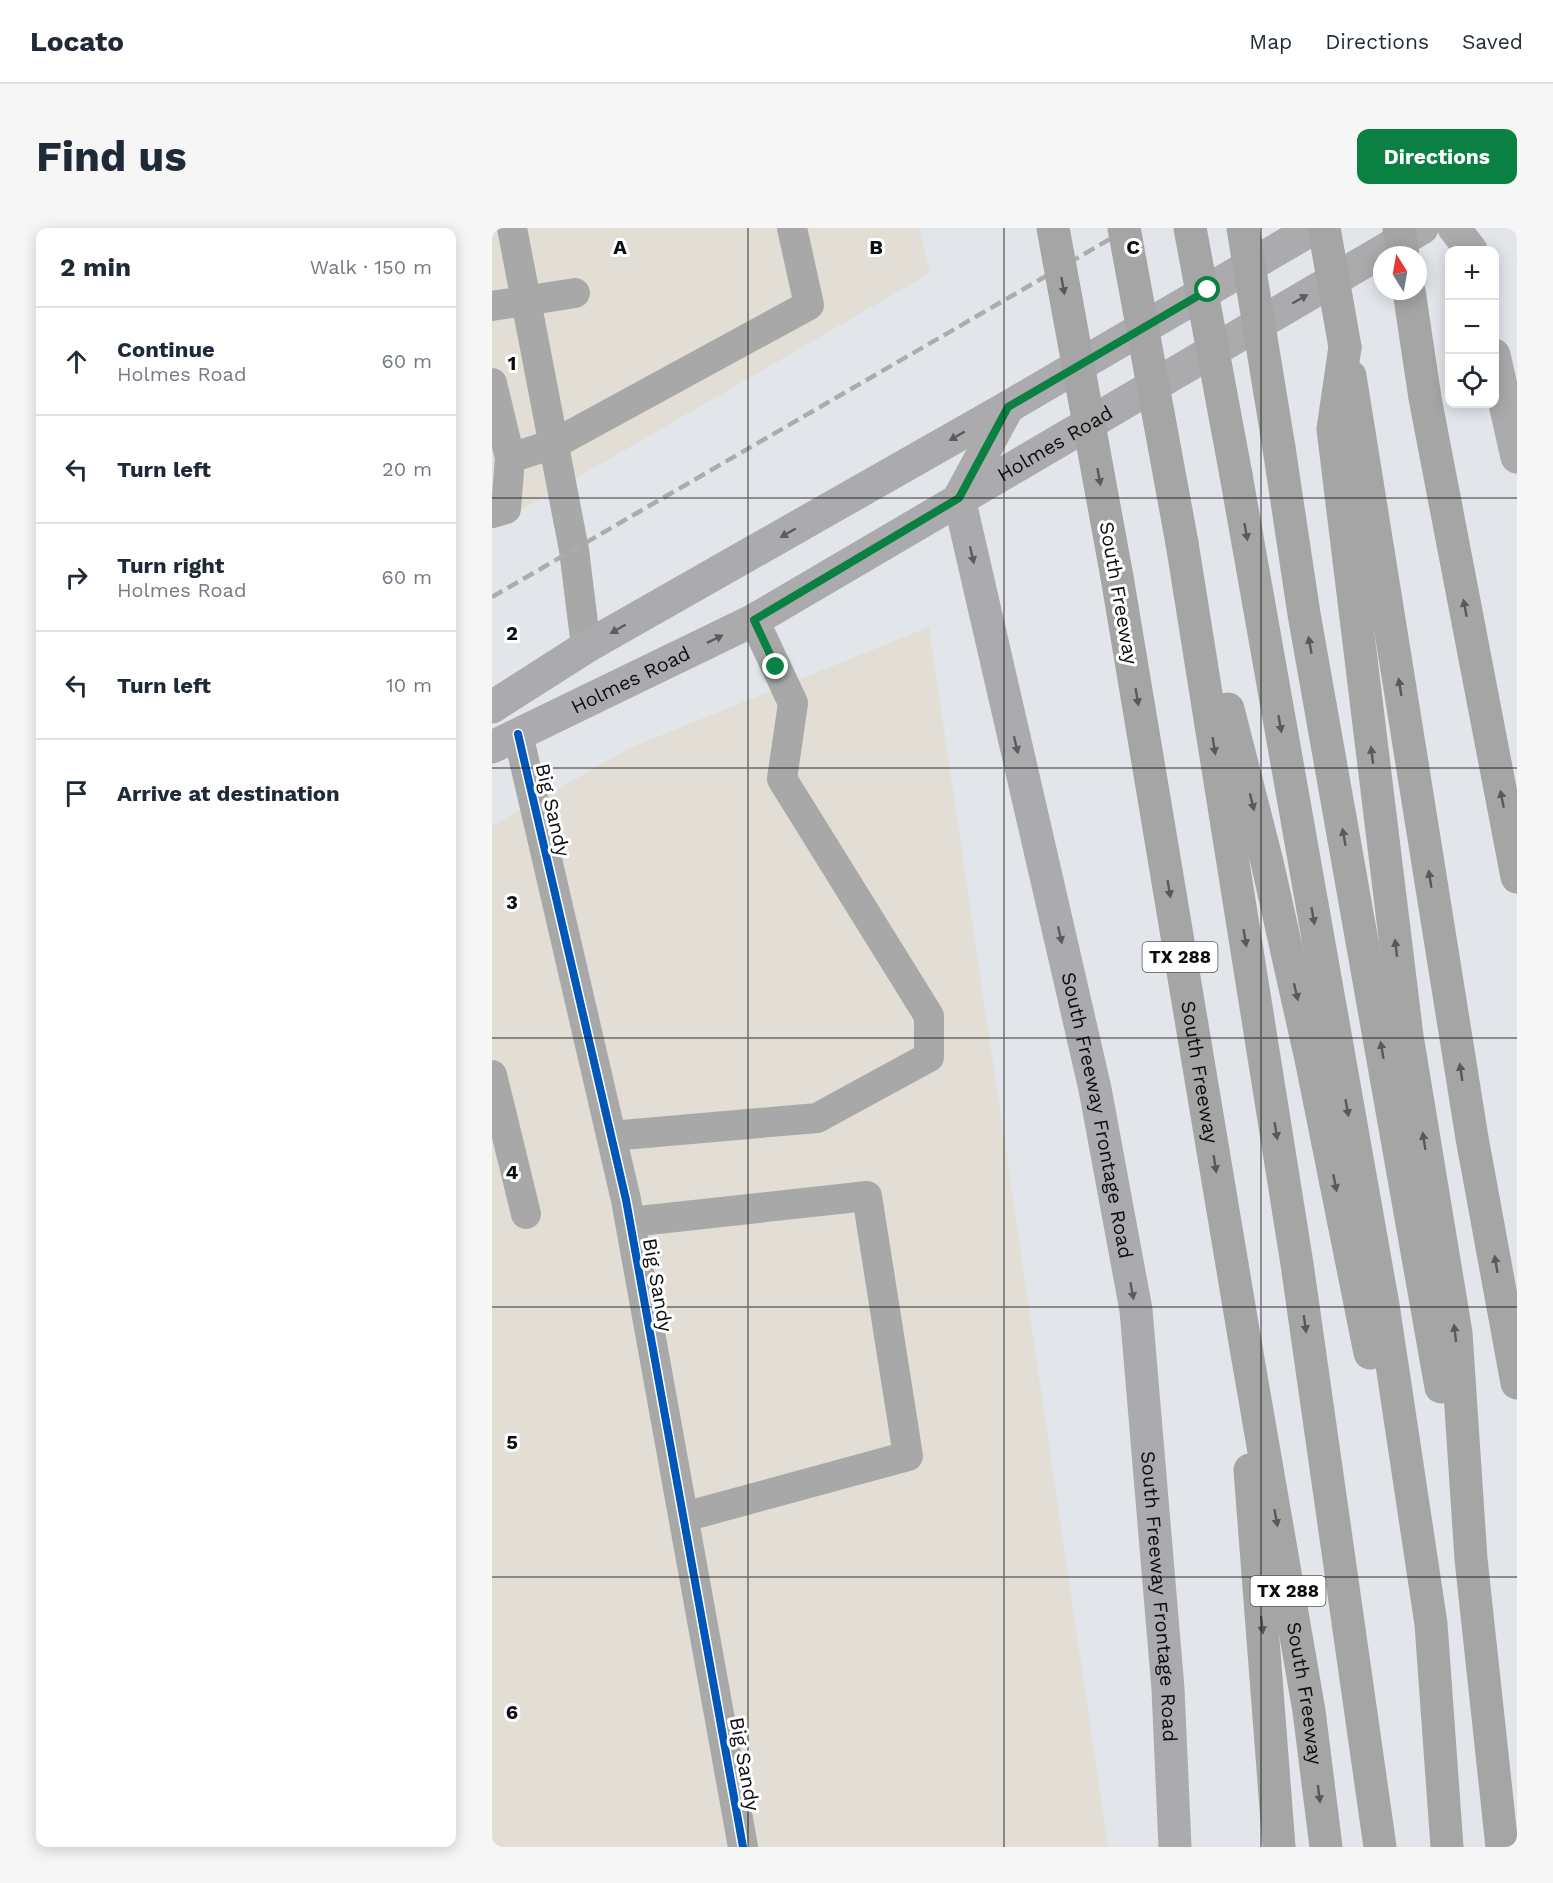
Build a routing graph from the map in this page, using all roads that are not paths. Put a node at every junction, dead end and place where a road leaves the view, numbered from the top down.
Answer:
1 (512, 228) edge
2 (792, 228) edge
3 (1053, 228) edge
4 (1124, 228) edge
5 (1190, 228) edge
6 (1243, 228) edge
7 (1314, 228) edge
8 (1324, 228) edge
9 (1399, 228) edge
10 (1422, 228) edge
11 (1454, 228) edge
12 (1402, 246) edge
13 (1468, 246) edge
14 (575, 293) dead end
15 (526, 300) junction
16 (1410, 300) edge
17 (492, 306) edge
18 (1499, 377) edge
19 (492, 383) edge
20 (1008, 407) junction
21 (1345, 425) junction
22 (554, 444) junction
23 (1517, 457) edge
24 (510, 458) junction
25 (959, 498) junction
26 (492, 513) edge
27 (1182, 543) junction
28 (754, 620) junction
29 (586, 647) junction
30 (492, 707) edge
31 (505, 740) edge
32 (1517, 877) edge
33 (492, 1075) edge
34 (611, 1136) junction
35 (525, 1214) dead end
36 (630, 1222) junction
37 (1244, 1336) junction
38 (1517, 1383) edge
39 (684, 1517) junction
40 (1470, 1559) junction
41 (1431, 1624) junction
42 (743, 1847) edge
43 (1175, 1847) edge
44 (1280, 1847) edge
45 (1326, 1847) edge
46 (1380, 1847) edge
47 (1447, 1847) edge
48 (1502, 1847) edge

1 - 15 street
2 - 22 street
3 -> 37 highway, South Freeway / TX 288, bridge
4 - 27 highway, bridge
5 -> 41 highway, bridge
40 -> 6 highway, bridge
7 - 20 main road
8 - 21 highway, bridge
9 - 12 highway, bridge
25 -> 10 main road, Holmes Road
11 - 13 main road
14 - 15 street
15 - 17 street
15 - 22 street
32 -> 16 highway
18 - 23 main road
19 - 24 street
20 - 25 main road
20 -> 29 main road
38 -> 21 highway
40 -> 21 highway
22 - 24 street
22 - 29 street
24 - 26 street
25 - 28 main road, Holmes Road
25 -> 43 main road, South Freeway Frontage Road
27 -> 41 highway
27 -> 46 highway
31 -> 28 main road, Holmes Road
28 - 34 street
29 - 30 main road
31 - 34 street, Big Sandy
33 - 35 street
34 - 36 street, Big Sandy
36 - 39 street, Big Sandy
36 - 39 street
37 -> 44 highway
37 -> 45 highway, South Freeway / TX 288
39 - 42 street, Big Sandy
40 - 48 highway
41 - 47 highway

